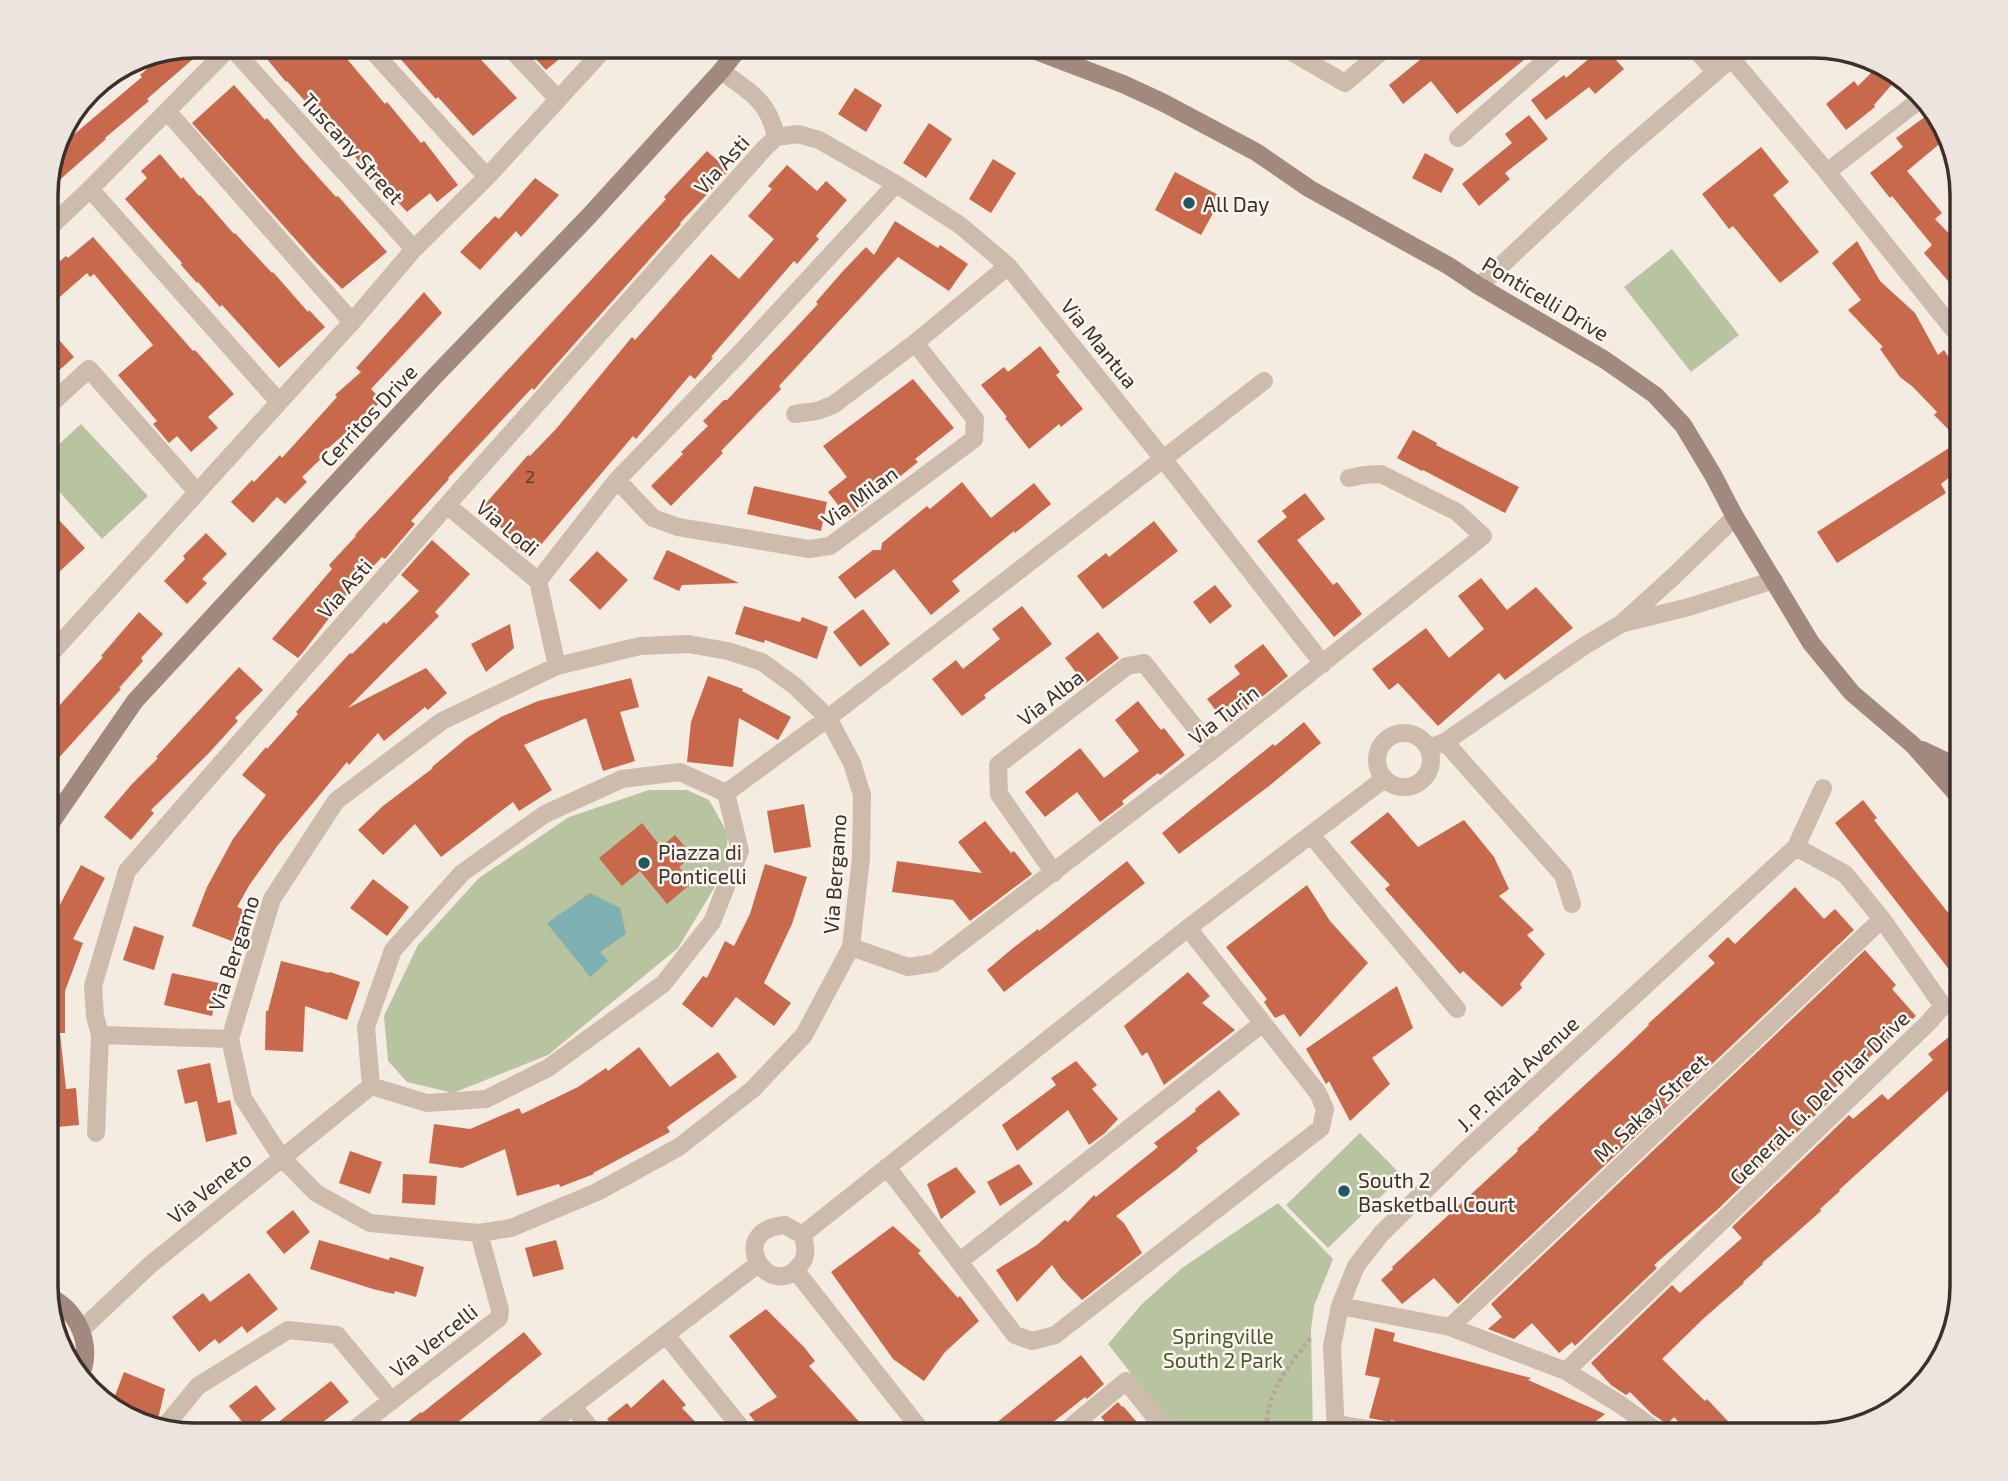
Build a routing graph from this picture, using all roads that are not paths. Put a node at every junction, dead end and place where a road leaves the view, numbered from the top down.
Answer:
1 (219, 58) edge
2 (242, 58) edge
3 (379, 58) edge
4 (519, 58) edge
5 (596, 58) edge
6 (732, 58) edge
7 (1074, 58) edge
8 (1302, 58) edge
9 (1374, 58) edge
10 (1548, 58) edge
11 (1703, 58) edge
12 (1731, 58) joint
13 (722, 71) junction
14 (1715, 72) junction
15 (558, 99) junction
16 (1915, 103) edge
17 (167, 111) junction
18 (776, 138) junction
19 (1458, 138) dead end
20 (1828, 172) junction
21 (487, 177) junction
22 (896, 184) junction
23 (90, 189) junction
24 (58, 220) edge
25 (414, 249) junction
26 (1008, 267) junction
27 (1479, 286) junction
28 (352, 322) junction
29 (1950, 325) edge
30 (915, 343) junction
31 (1264, 381) dead end
32 (58, 397) edge
33 (279, 402) junction
34 (795, 414) dead end
35 (1164, 460) junction
36 (1349, 478) dead end
37 (617, 480) junction
38 (197, 492) junction
39 (447, 505) junction
40 (1735, 517) junction
41 (1774, 580) junction
42 (538, 581) junction
43 (1621, 624) junction
44 (58, 646) edge
45 (1323, 664) junction
46 (557, 666) junction
47 (828, 718) junction
48 (1437, 745) junction
49 (1913, 745) junction
50 (1213, 750) junction
51 (1950, 763) edge
52 (1384, 779) junction
53 (1950, 787) edge
54 (1823, 788) dead end
55 (726, 793) junction
56 (58, 813) edge
57 (1311, 835) junction
58 (1796, 847) junction
59 (1054, 873) junction
60 (1572, 904) dead end
61 (1882, 919) junction
62 (1188, 928) junction
63 (851, 947) junction
64 (1457, 1009) dead end
65 (1263, 1023) junction
66 (100, 1035) junction
67 (230, 1039) junction
68 (371, 1086) junction
69 (96, 1133) dead end
70 (281, 1157) junction
71 (887, 1167) junction
72 (479, 1233) junction
73 (802, 1235) junction
74 (960, 1261) junction
75 (758, 1264) junction
76 (796, 1271) junction
77 (59, 1301) edge
78 (1340, 1306) junction
79 (1450, 1327) junction
80 (81, 1330) junction
81 (666, 1335) junction
82 (83, 1366) edge
83 (1566, 1371) junction
84 (392, 1401) junction
85 (573, 1406) junction
86 (169, 1421) edge
87 (364, 1423) edge
88 (551, 1423) edge
89 (586, 1423) edge
90 (737, 1423) edge
91 (914, 1423) edge
92 (1076, 1423) edge
93 (1159, 1423) edge
94 (1335, 1423) edge
95 (1645, 1423) edge

1 - 17 street
2 - 25 street, Tuscany Street
3 - 21 street
4 - 15 street
5 - 15 street
6 - 13 street, Cerritos Drive
7 - 27 street, Ponticelli Drive
8 - 9 street
10 - 19 street
11 - 14 street
12 - 14 street
12 - 20 street
13 - 18 street
13 - 56 street, Cerritos Drive
14 - 27 street
15 - 21 street
16 - 20 street
17 - 23 street
17 - 28 street
18 - 22 street, Via Mantua
18 - 39 street, Via Asti
20 - 29 street
21 - 25 street
22 - 26 street, Via Mantua
22 - 37 street
23 - 24 street
23 - 33 street
25 - 28 street
26 - 30 street
26 - 35 street, Via Mantua
27 - 40 street, Ponticelli Drive
28 - 33 street
30 - 34 street
30 - 37 street, Via Milan
31 - 35 street
32 - 38 street
33 - 38 street
35 - 45 street, Via Mantua
35 - 47 street
36 - 45 street, Via Turin
37 - 42 street
38 - 44 street
39 - 42 street, Via Lodi
39 - 66 street, Via Asti
40 - 41 street, Ponticelli Drive
40 - 43 street
41 - 43 street
41 - 49 street, Ponticelli Drive
42 - 46 street, Via Lodi
43 - 48 street
45 - 50 street, Via Turin
46 - 47 street, Via Bergamo
46 - 67 street, Via Bergamo
47 - 55 street
47 - 63 street, Via Bergamo
48 - 52 street
48 - 52 street
48 - 60 street
49 - 51 street, Ponticelli Drive
49 - 53 street, Ponticelli Drive
50 - 59 street, Via Turin
50 - 59 street, Via Alba
52 - 57 street
54 - 58 street, J. P. Rizal Avenue
55 - 68 street
55 - 68 street
57 - 62 street
57 - 64 street
58 - 61 street, General. G. Del Pilar Drive
58 - 78 street, J. P. Rizal Avenue
59 - 63 street, Via Turin
61 - 79 street, M. Sakay Street
61 - 83 street, General. G. Del Pilar Drive
62 - 65 street
62 - 71 street
63 - 72 street, Via Bergamo
65 - 74 street
65 - 74 street
66 - 67 street
66 - 69 street, Via Asti
67 - 70 street, Via Bergamo
68 - 70 street, Via Veneto
70 - 72 street, Via Bergamo
70 - 80 street, Via Veneto
71 - 73 street
71 - 74 street
72 - 84 street, Via Vercelli
73 - 75 street
73 - 76 street
75 - 76 street
75 - 81 street
76 - 91 street
77 - 80 street
78 - 79 street
78 - 94 street, J. P. Rizal Avenue
79 - 83 street
80 - 82 street
81 - 85 street
81 - 90 street
83 - 95 street
84 - 86 street, Via Vercelli
84 - 87 street, Via Vercelli
85 - 88 street
85 - 89 street
92 - 93 street

